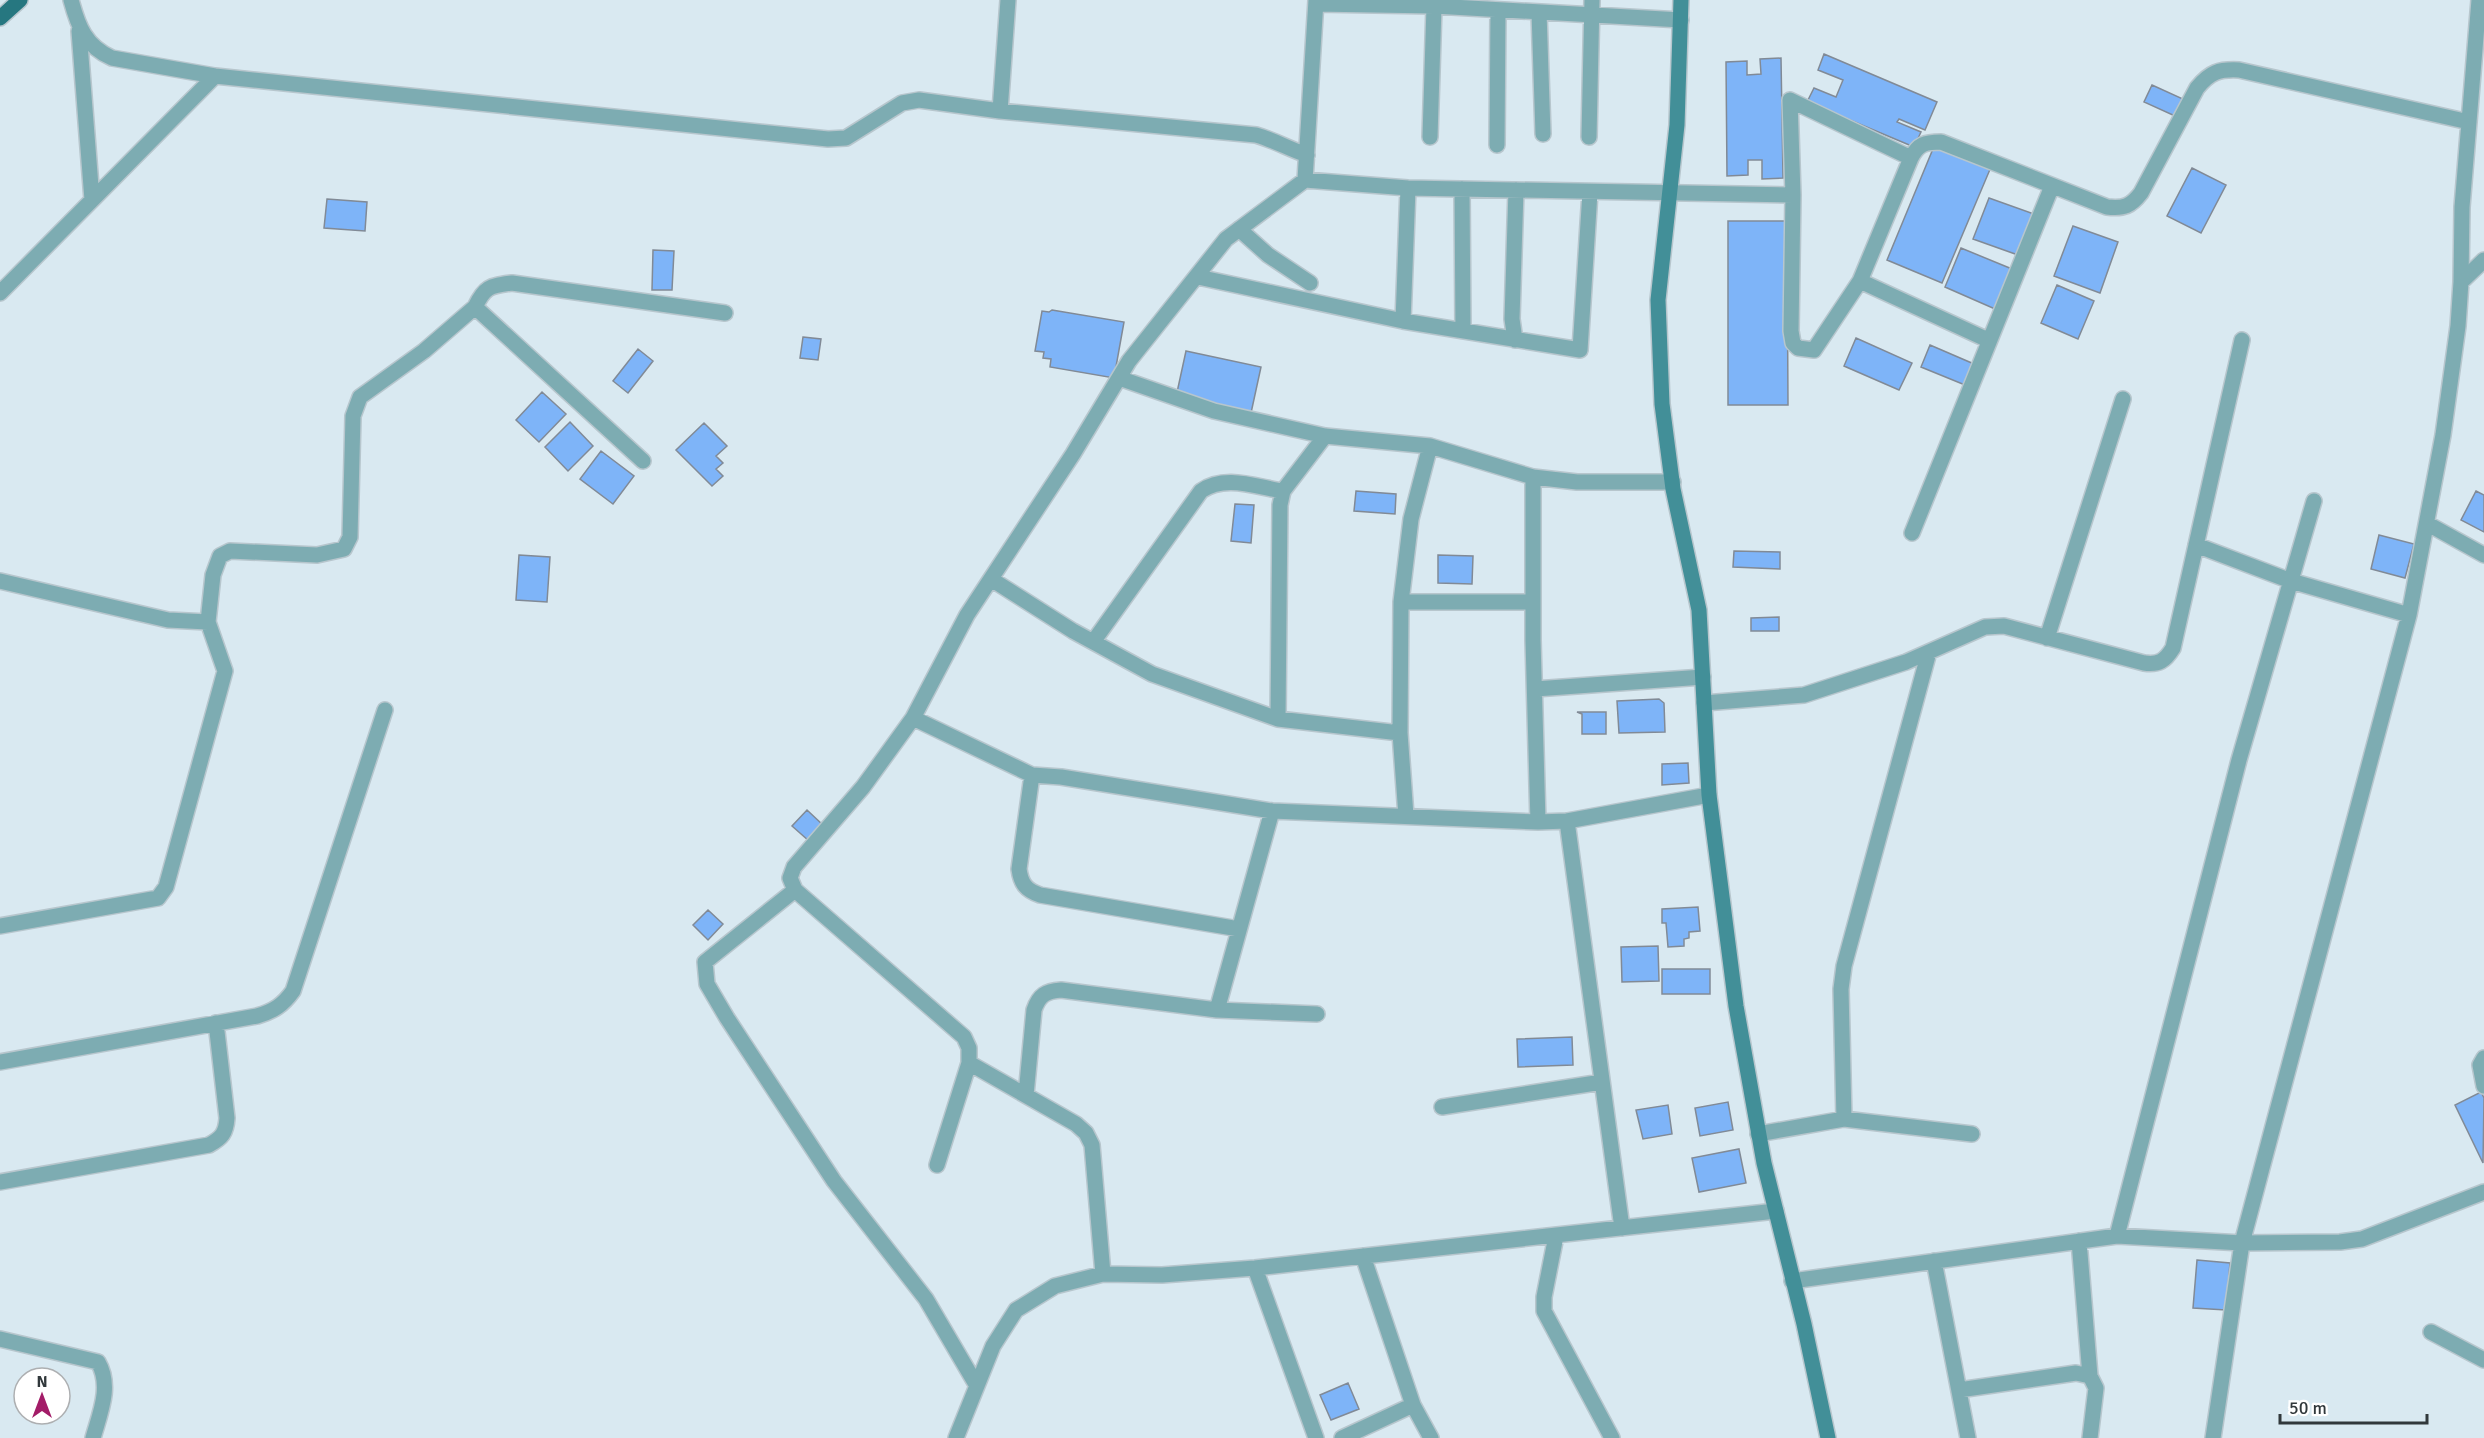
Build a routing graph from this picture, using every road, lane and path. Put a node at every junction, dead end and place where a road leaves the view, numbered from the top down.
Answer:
1 (20, 0) edge
2 (70, 0) edge
3 (1008, 0) edge
4 (1681, 0) edge
5 (2479, 0) edge
6 (1316, 2) edge
7 (1434, 6) junction
8 (1591, 7) edge
9 (1498, 10) junction
10 (1539, 12) junction
11 (0, 18) edge
12 (1681, 20) junction
13 (79, 28) junction
14 (2479, 60) edge
15 (214, 76) junction
16 (1000, 111) junction
17 (2469, 122) junction
18 (1543, 134) dead end
19 (1430, 137) dead end
20 (1589, 137) dead end
21 (1497, 146) dead end
22 (1307, 155) junction
23 (1911, 158) junction
24 (1305, 180) junction
25 (2052, 186) junction
26 (1408, 188) junction
27 (1462, 189) junction
28 (1516, 190) junction
29 (1672, 191) junction
30 (1590, 192) junction
31 (1793, 195) junction
32 (92, 200) junction
33 (1239, 230) junction
34 (2484, 260) edge
35 (1197, 277) junction
36 (1860, 281) junction
37 (2461, 282) junction
38 (1310, 283) dead end
39 (0, 293) edge
40 (475, 307) junction
41 (725, 314) dead end
42 (1512, 319) junction
43 (1403, 321) junction
44 (1463, 331) junction
45 (1487, 333) junction
46 (1515, 340) junction
47 (1988, 340) junction
48 (2242, 340) dead end
49 (1119, 378) junction
50 (2123, 399) dead end
51 (1325, 436) junction
52 (1430, 446) junction
53 (642, 461) dead end
54 (1533, 477) junction
55 (1672, 482) junction
56 (1284, 491) junction
57 (2314, 501) dead end
58 (2428, 524) junction
59 (1912, 533) dead end
60 (2196, 545) junction
61 (2484, 555) edge
62 (991, 579) junction
63 (0, 581) edge
64 (2291, 581) junction
65 (1401, 602) junction
66 (1532, 602) junction
67 (2409, 615) junction
68 (208, 622) junction
69 (2048, 638) junction
70 (1093, 642) junction
71 (1929, 652) junction
72 (1703, 677) junction
73 (1535, 689) junction
74 (1704, 703) junction
75 (385, 710) dead end
76 (913, 718) junction
77 (1278, 719) junction
78 (1400, 733) junction
79 (1032, 775) junction
80 (1709, 795) junction
81 (1272, 811) junction
82 (1406, 816) junction
83 (1567, 820) junction
84 (1538, 822) junction
85 (795, 890) junction
86 (0, 926) edge
87 (1239, 929) junction
88 (1217, 1010) junction
89 (1317, 1014) dead end
90 (216, 1023) junction
91 (2484, 1058) edge
92 (0, 1062) edge
93 (969, 1063) junction
94 (1602, 1082) junction
95 (2484, 1086) edge
96 (1026, 1095) junction
97 (1442, 1107) dead end
98 (1844, 1119) junction
99 (1758, 1134) junction
100 (1972, 1134) dead end
101 (937, 1165) dead end
102 (0, 1182) edge
103 (2484, 1192) edge
104 (1776, 1211) junction
105 (1622, 1228) junction
106 (1556, 1236) junction
107 (2117, 1236) junction
108 (2079, 1241) junction
109 (2242, 1243) junction
110 (1363, 1256) junction
111 (1935, 1261) junction
112 (1255, 1268) junction
113 (1103, 1274) junction
114 (1792, 1281) junction
115 (2431, 1332) dead end
116 (0, 1339) edge
117 (2484, 1360) edge
118 (2090, 1376) junction
119 (977, 1386) junction
120 (1959, 1390) junction
121 (1413, 1405) junction
122 (93, 1438) edge
123 (956, 1438) edge
124 (1316, 1438) edge
125 (1342, 1438) edge
126 (1431, 1438) edge
127 (1612, 1438) edge
128 (1828, 1438) edge
129 (1968, 1438) edge
130 (2090, 1438) edge
131 (2213, 1438) edge

1 - 11 main road
2 - 13 street
3 - 16 street
4 - 12 street
5 - 14 street
6 - 7 street
6 - 22 street
7 - 9 street
7 - 19 street
8 - 10 street
8 - 12 street
8 - 20 street
9 - 10 street
9 - 21 street
10 - 18 street
12 - 29 street
13 - 15 street
13 - 32 street
14 - 17 street
15 - 16 street
15 - 32 street
16 - 22 street
17 - 25 street
17 - 37 street
22 - 24 street
23 - 25 street
23 - 31 street
23 - 36 street
24 - 26 street
24 - 33 street
25 - 47 street
26 - 27 street
26 - 43 street
27 - 28 street
27 - 44 street
28 - 30 street
28 - 42 street
29 - 30 street
29 - 31 street
29 - 55 street
30 - 46 street
31 - 36 street
32 - 39 street
33 - 35 street
33 - 38 street
34 - 37 street
35 - 43 street
35 - 49 street
36 - 47 street
37 - 58 street
40 - 41 street
40 - 53 street
40 - 68 street
42 - 45 street
42 - 46 street
43 - 44 street
44 - 45 street
45 - 46 street
47 - 59 street
48 - 60 street
49 - 51 street
49 - 62 street
50 - 69 street
51 - 52 street
51 - 56 street
52 - 54 street
52 - 65 street
54 - 55 street
54 - 66 street
55 - 72 street
56 - 70 street
56 - 77 street
57 - 64 street
58 - 61 street
58 - 67 street
60 - 64 street
60 - 69 street
62 - 70 street
62 - 76 street
63 - 68 street
64 - 67 street
64 - 107 street
65 - 66 street
65 - 78 street
66 - 73 street
67 - 109 street
68 - 86 street
69 - 71 street
70 - 77 street
71 - 74 street
71 - 98 street
72 - 73 street
72 - 74 street
73 - 84 street
74 - 80 street
75 - 90 street
76 - 79 street
76 - 85 street
77 - 78 street
78 - 82 street
79 - 81 street
79 - 87 street
80 - 83 street
80 - 99 street
81 - 82 street
81 - 87 street
82 - 84 street
83 - 84 street
83 - 94 street
85 - 93 street
85 - 119 street
87 - 88 street
88 - 89 street
88 - 96 street
90 - 92 street
90 - 102 street
91 - 95 street
93 - 96 street
93 - 101 street
94 - 97 street
94 - 105 street
96 - 113 street
98 - 99 street
98 - 100 street
99 - 104 street
103 - 109 street
104 - 105 street
104 - 114 street
105 - 106 street
106 - 110 street
106 - 127 street
107 - 108 street
107 - 109 street
108 - 111 street
108 - 118 street
109 - 131 street
110 - 112 street
110 - 121 street
111 - 114 street
111 - 120 street
112 - 113 street
112 - 124 street
113 - 119 street
114 - 128 street
115 - 117 street
116 - 122 street
118 - 120 street
118 - 130 street
119 - 123 street
120 - 129 street
121 - 125 street
121 - 126 street

